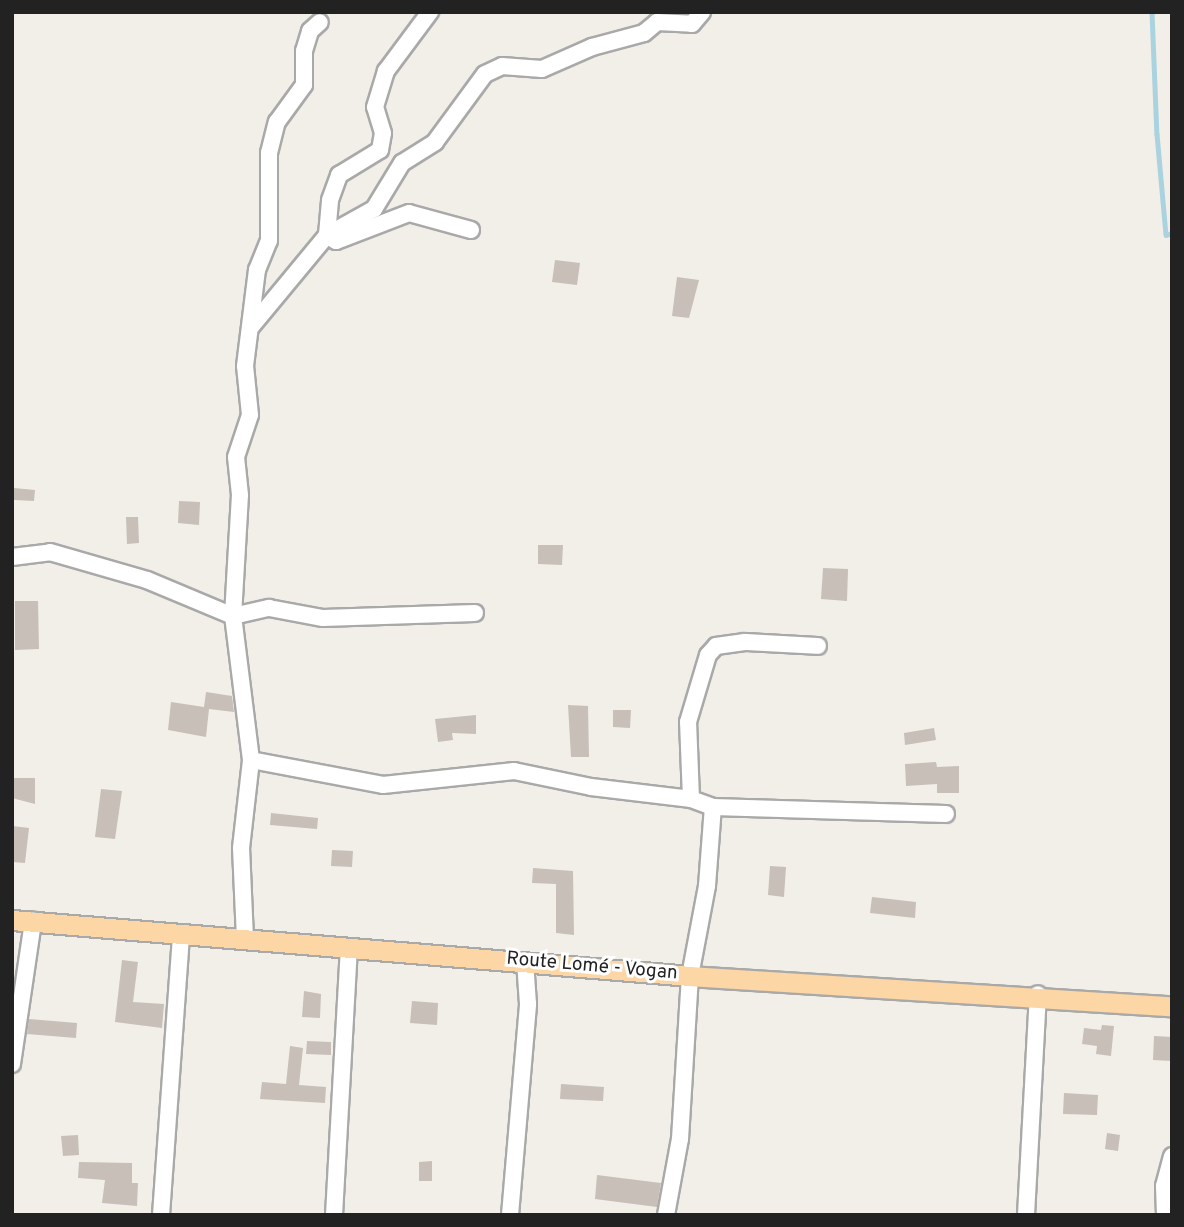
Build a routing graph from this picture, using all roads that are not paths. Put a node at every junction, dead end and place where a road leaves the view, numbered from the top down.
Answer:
1 (430, 12) edge
2 (702, 12) edge
3 (320, 22) dead end
4 (471, 230) dead end
5 (327, 234) junction
6 (251, 327) junction
7 (12, 556) edge
8 (475, 613) dead end
9 (233, 616) junction
10 (818, 646) dead end
11 (251, 760) junction
12 (691, 799) junction
13 (713, 807) junction
14 (946, 814) dead end
15 (12, 920) edge
16 (33, 921) junction
17 (181, 934) junction
18 (245, 939) junction
19 (349, 947) junction
20 (525, 961) junction
21 (690, 976) junction
22 (1038, 994) junction
23 (1172, 1006) edge
24 (12, 1064) edge
25 (1172, 1156) edge
26 (161, 1215) edge
27 (334, 1215) edge
28 (510, 1215) edge
29 (666, 1215) edge
30 (1026, 1215) edge
31 (1165, 1215) edge

1 - 5 street
2 - 5 street
3 - 6 street
4 - 5 street
5 - 6 street
6 - 9 street
7 - 9 street
8 - 9 street
9 - 11 street
10 - 12 street
11 - 12 street
11 - 18 street
12 - 13 street
13 - 14 street
13 - 21 street
15 - 16 main road, Route Lomé - Vogan
16 - 17 main road, Route Lomé - Vogan
16 - 24 street
17 - 18 main road, Route Lomé - Vogan
17 - 26 street
18 - 19 main road, Route Lomé - Vogan
19 - 20 main road, Route Lomé - Vogan
19 - 27 street
20 - 21 main road, Route Lomé - Vogan
20 - 28 street
21 - 22 main road, Route Lomé - Vogan
21 - 29 street
22 - 23 main road, Route Lomé - Vogan
22 - 30 street
25 - 31 street

